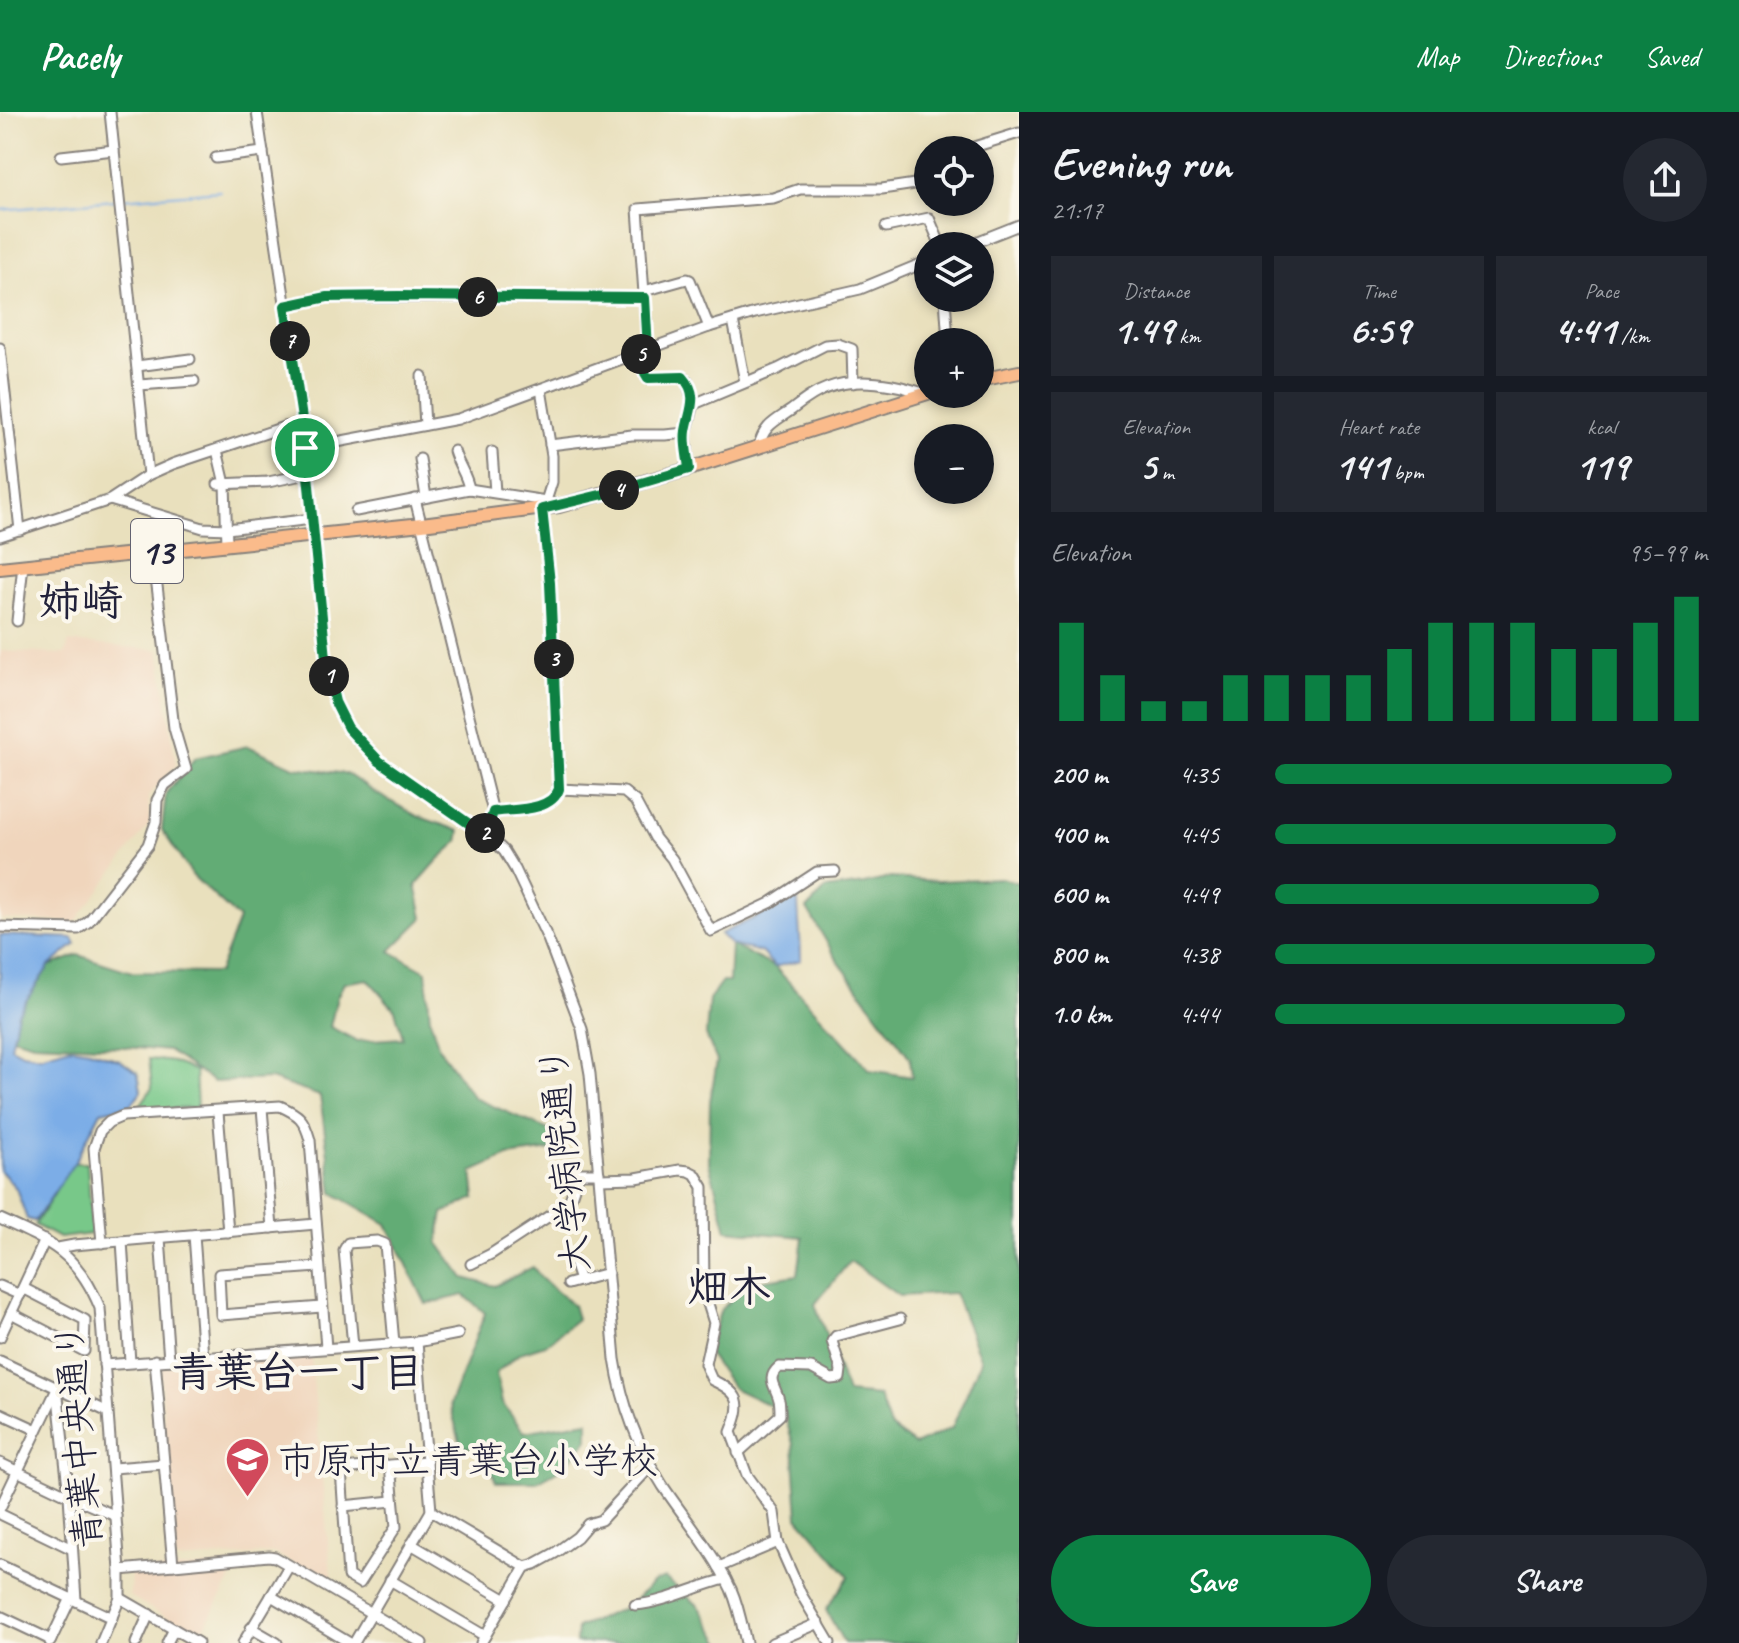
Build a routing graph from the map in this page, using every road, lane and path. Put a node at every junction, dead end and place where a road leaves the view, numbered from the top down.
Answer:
1 (110, 112) edge
2 (257, 112) edge
3 (1019, 133) edge
4 (994, 141) edge
5 (114, 150) junction
6 (263, 152) junction
7 (61, 156) dead end
8 (216, 158) dead end
9 (914, 184) edge
10 (1019, 225) edge
11 (886, 227) dead end
12 (935, 232) edge
13 (994, 235) edge
14 (914, 267) edge
15 (645, 294) junction
16 (285, 306) junction
17 (733, 320) junction
18 (709, 327) junction
19 (0, 348) edge
20 (644, 352) junction
21 (190, 359) dead end
22 (137, 366) junction
23 (1019, 372) edge
24 (422, 376) dead end
25 (994, 377) edge
26 (194, 381) dead end
27 (745, 382) junction
28 (853, 383) junction
29 (139, 385) junction
30 (541, 389) junction
31 (914, 389) edge
32 (914, 397) edge
33 (694, 404) junction
34 (4, 424) edge
35 (303, 425) junction
36 (425, 425) junction
37 (686, 433) junction
38 (550, 445) junction
39 (305, 448) junction
40 (758, 448) junction
41 (217, 450) junction
42 (454, 451) dead end
43 (492, 452) dead end
44 (420, 459) dead end
45 (689, 469) junction
46 (308, 474) junction
47 (148, 475) junction
48 (221, 484) junction
49 (469, 489) junction
50 (495, 492) junction
51 (426, 497) junction
52 (415, 499) junction
53 (110, 500) junction
54 (544, 505) junction
55 (356, 511) dead end
56 (312, 519) junction
57 (422, 524) junction
58 (227, 529) junction
59 (20, 530) junction
60 (314, 535) junction
61 (0, 536) edge
62 (227, 544) junction
63 (153, 552) junction
64 (23, 565) junction
65 (0, 568) edge
66 (17, 621) dead end
67 (559, 789) junction
68 (493, 812) junction
69 (486, 834) junction
70 (835, 871) dead end
71 (0, 927) edge
72 (262, 1108) junction
73 (218, 1112) junction
74 (599, 1176) junction
75 (0, 1219) edge
76 (316, 1224) junction
77 (272, 1228) junction
78 (228, 1232) junction
79 (194, 1235) junction
80 (160, 1238) junction
81 (45, 1240) junction
82 (122, 1241) junction
83 (102, 1243) junction
84 (58, 1248) junction
85 (573, 1259) dead end
86 (471, 1264) dead end
87 (319, 1267) junction
88 (608, 1273) junction
89 (580, 1281) junction
90 (568, 1284) dead end
91 (0, 1286) edge
92 (21, 1292) junction
93 (322, 1307) junction
94 (11, 1313) junction
95 (900, 1319) dead end
96 (458, 1334) dead end
97 (0, 1337) edge
98 (417, 1342) junction
99 (394, 1343) junction
100 (353, 1346) junction
101 (326, 1348) junction
102 (203, 1357) junction
103 (155, 1360) junction
104 (169, 1360) junction
105 (0, 1361) edge
106 (130, 1362) junction
107 (104, 1365) junction
108 (57, 1388) junction
109 (108, 1412) junction
110 (0, 1413) edge
111 (37, 1430) junction
112 (738, 1453) junction
113 (427, 1462) junction
114 (0, 1463) edge
115 (164, 1464) junction
116 (390, 1465) junction
117 (651, 1466) junction
118 (113, 1468) junction
119 (18, 1471) junction
120 (69, 1496) junction
121 (393, 1501) junction
122 (343, 1506) junction
123 (0, 1511) edge
124 (431, 1511) junction
125 (116, 1516) junction
126 (778, 1542) junction
127 (411, 1544) junction
128 (72, 1549) junction
129 (0, 1565) edge
130 (173, 1565) junction
131 (289, 1566) junction
132 (525, 1567) junction
133 (719, 1567) junction
134 (120, 1570) junction
135 (726, 1579) junction
136 (390, 1580) junction
137 (271, 1596) junction
138 (120, 1598) junction
139 (73, 1599) junction
140 (506, 1600) junction
141 (635, 1605) dead end
142 (371, 1613) junction
143 (149, 1614) junction
144 (0, 1616) edge
145 (112, 1618) junction
146 (819, 1623) junction
147 (251, 1628) junction
148 (174, 1629) junction
149 (483, 1640) edge
150 (51, 1641) edge
151 (101, 1643) edge
152 (136, 1643) edge
153 (167, 1643) edge
154 (198, 1643) edge
155 (243, 1643) edge
156 (277, 1643) edge
157 (352, 1643) edge
158 (422, 1643) edge
159 (746, 1643) edge
160 (772, 1643) edge
161 (830, 1643) edge

1 - 5 street
2 - 6 street, 大学病院通り
3 - 4 street
5 - 7 street
5 - 22 street
6 - 8 street
6 - 16 street, 大学病院通り
9 - 15 street
10 - 13 street
11 - 12 street
14 - 17 street
15 - 16 street
15 - 18 street
15 - 20 street
16 - 35 street, 大学病院通り
17 - 18 street
17 - 27 street
18 - 20 street
19 - 34 street
20 - 30 street
20 - 33 street
21 - 22 street
22 - 29 street
23 - 25 main road
24 - 36 street
26 - 29 street
27 - 28 street
27 - 33 street
28 - 31 street
28 - 40 street
29 - 47 street
30 - 36 street
30 - 38 street
32 - 40 main road, 13
33 - 37 street
34 - 59 street
35 - 39 street, 大学病院通り
35 - 41 street
36 - 39 street
37 - 38 street
37 - 45 street
38 - 54 street
39 - 46 street, 大学病院通り
40 - 45 main road, 13
41 - 47 street
41 - 48 street
42 - 49 street
43 - 50 street
44 - 51 street
45 - 54 main road, 13
46 - 48 street
46 - 56 street, 大学病院通り
47 - 53 street
48 - 58 street
49 - 50 street
49 - 51 street
50 - 54 street
51 - 52 street
52 - 55 street
52 - 57 street
53 - 58 street
53 - 59 street
54 - 57 main road, 13
54 - 67 street
56 - 58 street
56 - 60 street, 大学病院通り
57 - 60 main road, 13
57 - 68 street
58 - 62 street
59 - 61 street
60 - 62 main road, 13
60 - 69 street, 大学病院通り
62 - 63 main road, 13
63 - 64 main road, 13
63 - 71 street
64 - 65 main road, 13
64 - 66 street
67 - 68 street
67 - 70 street
68 - 69 street
69 - 74 street, 大学病院通り
72 - 73 street
72 - 76 street
72 - 77 street
73 - 78 street
73 - 83 street
74 - 86 street
74 - 88 street, 大学病院通り
74 - 112 street
75 - 81 street, 青葉中央通り
76 - 77 street
76 - 87 street
77 - 78 street
78 - 79 street
79 - 80 street
79 - 102 street
80 - 82 street
80 - 104 street
81 - 84 street, 青葉中央通り
81 - 92 street
82 - 83 street
82 - 106 street
83 - 84 street
84 - 107 street, 青葉中央通り
85 - 89 street
87 - 93 street
87 - 93 street
88 - 89 street
88 - 117 street, 大学病院通り
89 - 90 street
91 - 92 street
92 - 94 street
92 - 94 street
93 - 101 street
94 - 97 street
95 - 112 street
96 - 98 street
98 - 99 street
98 - 113 street
99 - 100 street
99 - 100 street
100 - 101 street
101 - 102 street
102 - 104 street
103 - 104 street
103 - 106 street
103 - 115 street
105 - 108 street
106 - 107 street
107 - 109 street, 青葉中央通り
108 - 109 street
108 - 111 street
108 - 120 street
109 - 118 street, 青葉中央通り
110 - 111 street
111 - 119 street
112 - 126 street
113 - 116 street
113 - 124 street
114 - 119 street
115 - 118 street
115 - 130 street
116 - 121 street
116 - 122 street
117 - 132 street
117 - 133 street, 大学病院通り
118 - 125 street, 青葉中央通り
119 - 120 street
119 - 123 street
120 - 125 street
120 - 128 street
121 - 122 street
121 - 122 street
123 - 128 street
124 - 127 street
124 - 132 street
125 - 134 street, 青葉中央通り
126 - 133 street
126 - 146 street
127 - 136 street
127 - 140 street
128 - 139 street
129 - 139 street
130 - 131 street
130 - 134 street
131 - 137 street
131 - 142 street
132 - 140 street
133 - 135 street, 大学病院通り
134 - 138 street, 青葉中央通り
135 - 141 street
135 - 159 street, 大学病院通り
136 - 142 street
136 - 149 street
137 - 147 street
137 - 157 street
138 - 143 street
138 - 145 street, 青葉中央通り
139 - 145 street
139 - 150 street
140 - 149 street
142 - 157 street
142 - 158 street
143 - 148 street
143 - 152 street
144 - 150 street
145 - 151 street, 青葉中央通り
146 - 160 street
146 - 161 street
147 - 155 street
147 - 156 street
148 - 153 street
148 - 154 street

